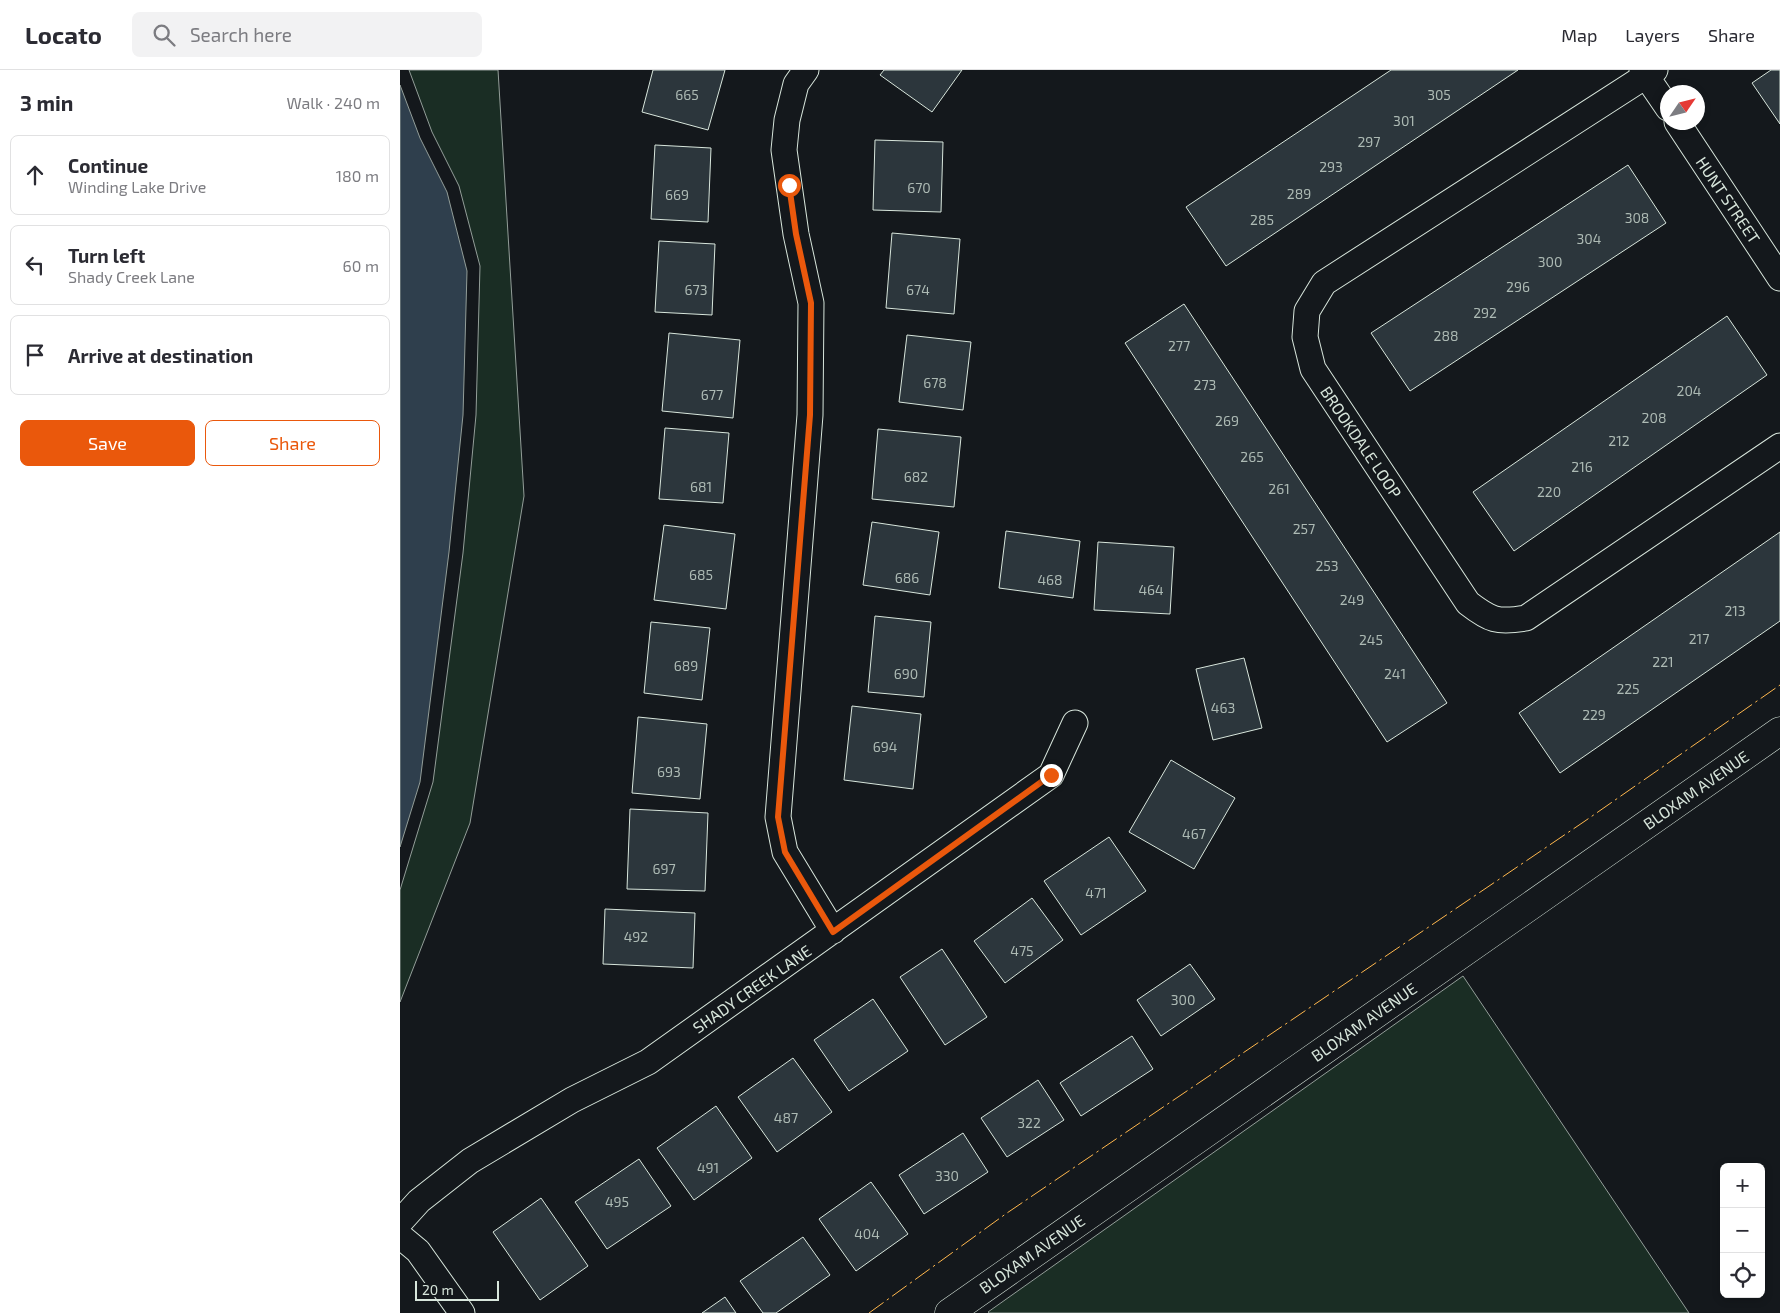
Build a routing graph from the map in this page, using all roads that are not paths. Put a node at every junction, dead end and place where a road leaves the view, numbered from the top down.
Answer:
1 (806, 70) edge
2 (1648, 72) edge
3 (1660, 94) edge
4 (1682, 130) edge
5 (1780, 278) edge
6 (1780, 446) edge
7 (1075, 723) dead end
8 (1780, 732) edge
9 (833, 932) junction
10 (400, 1222) edge
11 (400, 1236) edge
12 (462, 1313) edge
13 (949, 1313) edge

1 - 9 street
2 - 3 street
2 - 6 street, BROOKDALE LOOP
4 - 5 street, HUNT STREET
7 - 9 street, SHADY CREEK LANE
8 - 13 street, BLOXAM AVENUE
9 - 10 street, SHADY CREEK LANE
11 - 12 street

